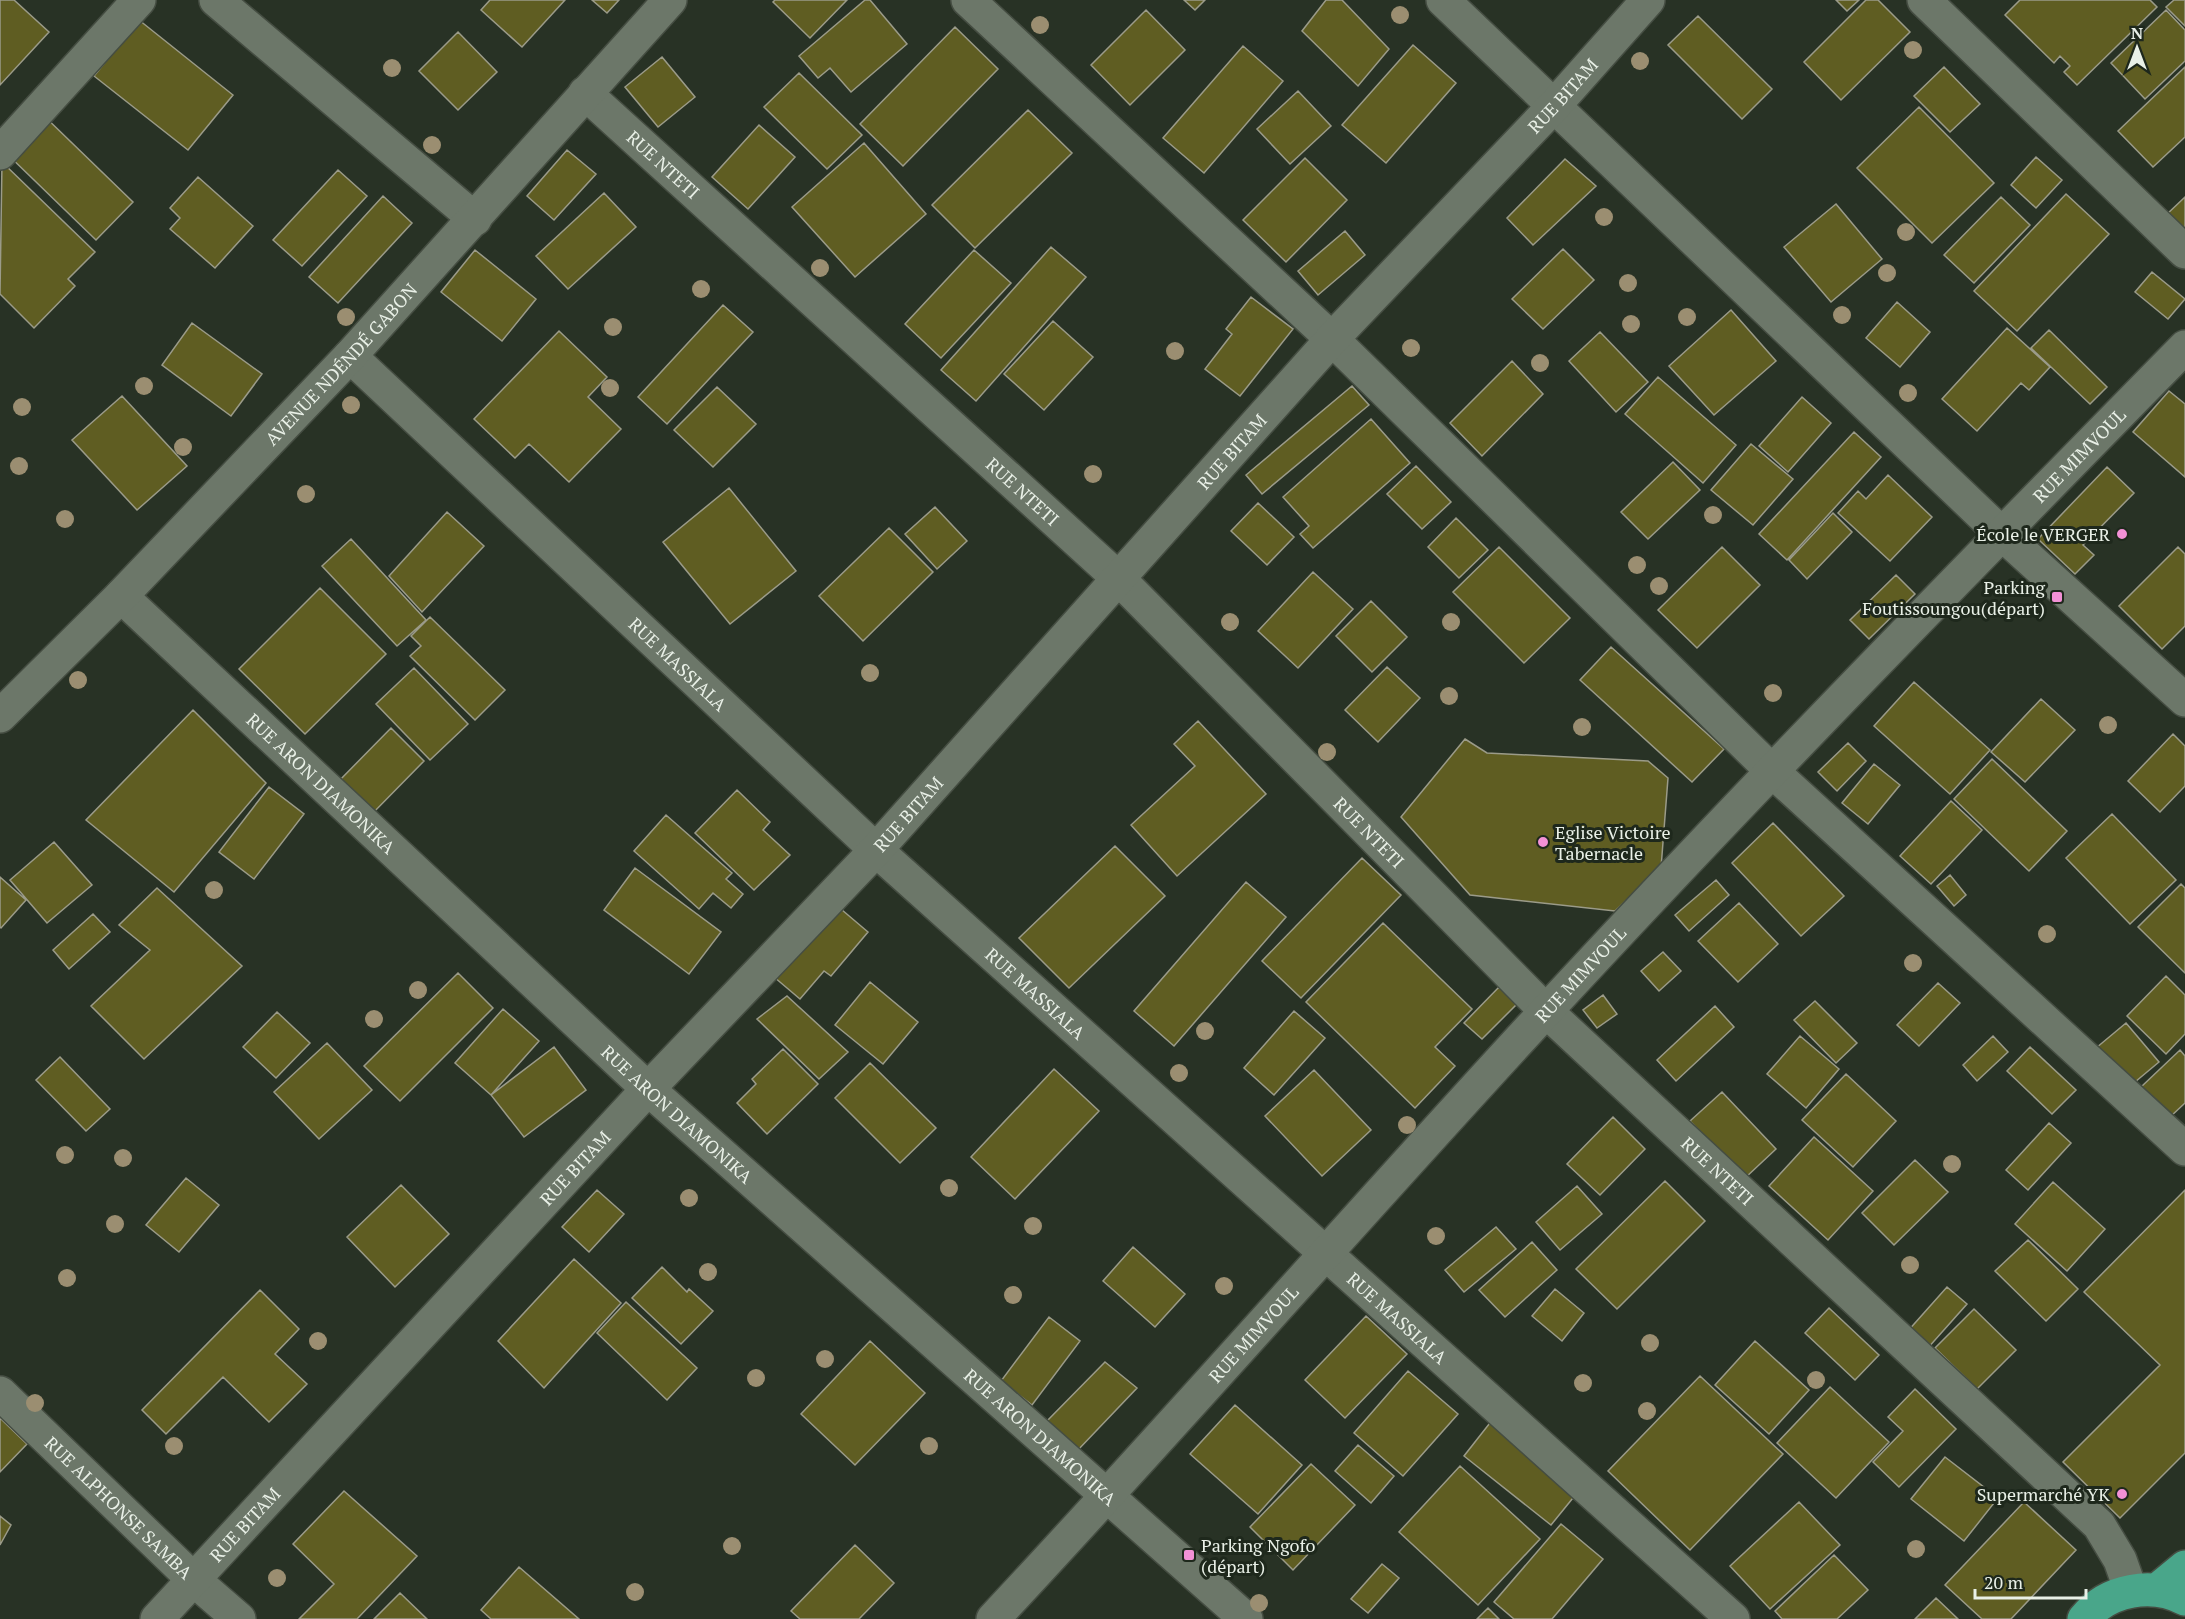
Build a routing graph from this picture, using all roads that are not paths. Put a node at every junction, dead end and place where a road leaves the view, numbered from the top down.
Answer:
1 (140, 0) edge
2 (216, 0) edge
3 (670, 0) edge
4 (968, 0) edge
5 (1443, 0) edge
6 (1648, 0) edge
7 (1924, 0) edge
8 (585, 93) junction
9 (1553, 107) junction
10 (0, 153) edge
11 (475, 219) junction
12 (2185, 252) edge
13 (1332, 339) junction
14 (2185, 347) edge
15 (350, 356) junction
16 (2002, 534) junction
17 (1117, 577) junction
18 (121, 596) junction
19 (2185, 700) edge
20 (0, 716) edge
21 (1772, 771) junction
22 (876, 850) junction
23 (1546, 1011) junction
24 (648, 1089) junction
25 (2185, 1149) edge
26 (1326, 1255) junction
27 (0, 1393) edge
28 (1108, 1496) junction
29 (2185, 1567) edge
30 (194, 1580) junction
31 (2158, 1593) edge
32 (157, 1619) edge
33 (239, 1619) edge
34 (993, 1619) edge
35 (1246, 1619) edge
36 (1733, 1619) edge
37 (2084, 1619) edge

1 - 10 street
2 - 11 street
3 - 8 street, AVENUE NDÉNDÉ GABON
4 - 13 street
5 - 9 street
6 - 9 street, RUE BITAM
7 - 12 street
8 - 11 street, AVENUE NDÉNDÉ GABON
8 - 17 street, RUE NTETI
9 - 13 street, RUE BITAM
9 - 16 street
11 - 15 street, AVENUE NDÉNDÉ GABON
13 - 17 street, RUE BITAM
13 - 21 street
14 - 16 street, RUE MIMVOUL
15 - 18 street, AVENUE NDÉNDÉ GABON
15 - 22 street, RUE MASSIALA
16 - 19 street
16 - 21 street, RUE MIMVOUL
17 - 22 street, RUE BITAM
17 - 23 street, RUE NTETI
18 - 20 street, AVENUE NDÉNDÉ GABON
18 - 24 street, RUE ARON DIAMONIKA
21 - 23 street, RUE MIMVOUL
21 - 25 street
22 - 24 street, RUE BITAM
22 - 26 street, RUE MASSIALA
23 - 26 street, RUE MIMVOUL
23 - 31 street, RUE NTETI
24 - 28 street, RUE ARON DIAMONIKA
24 - 30 street, RUE BITAM
26 - 28 street, RUE MIMVOUL
26 - 36 street, RUE MASSIALA
27 - 30 street, RUE ALPHONSE SAMBA
28 - 34 street, RUE MIMVOUL
28 - 35 street, RUE ARON DIAMONIKA
29 - 31 highway
30 - 32 street, RUE BITAM
30 - 33 street, RUE ALPHONSE SAMBA
31 - 37 highway

